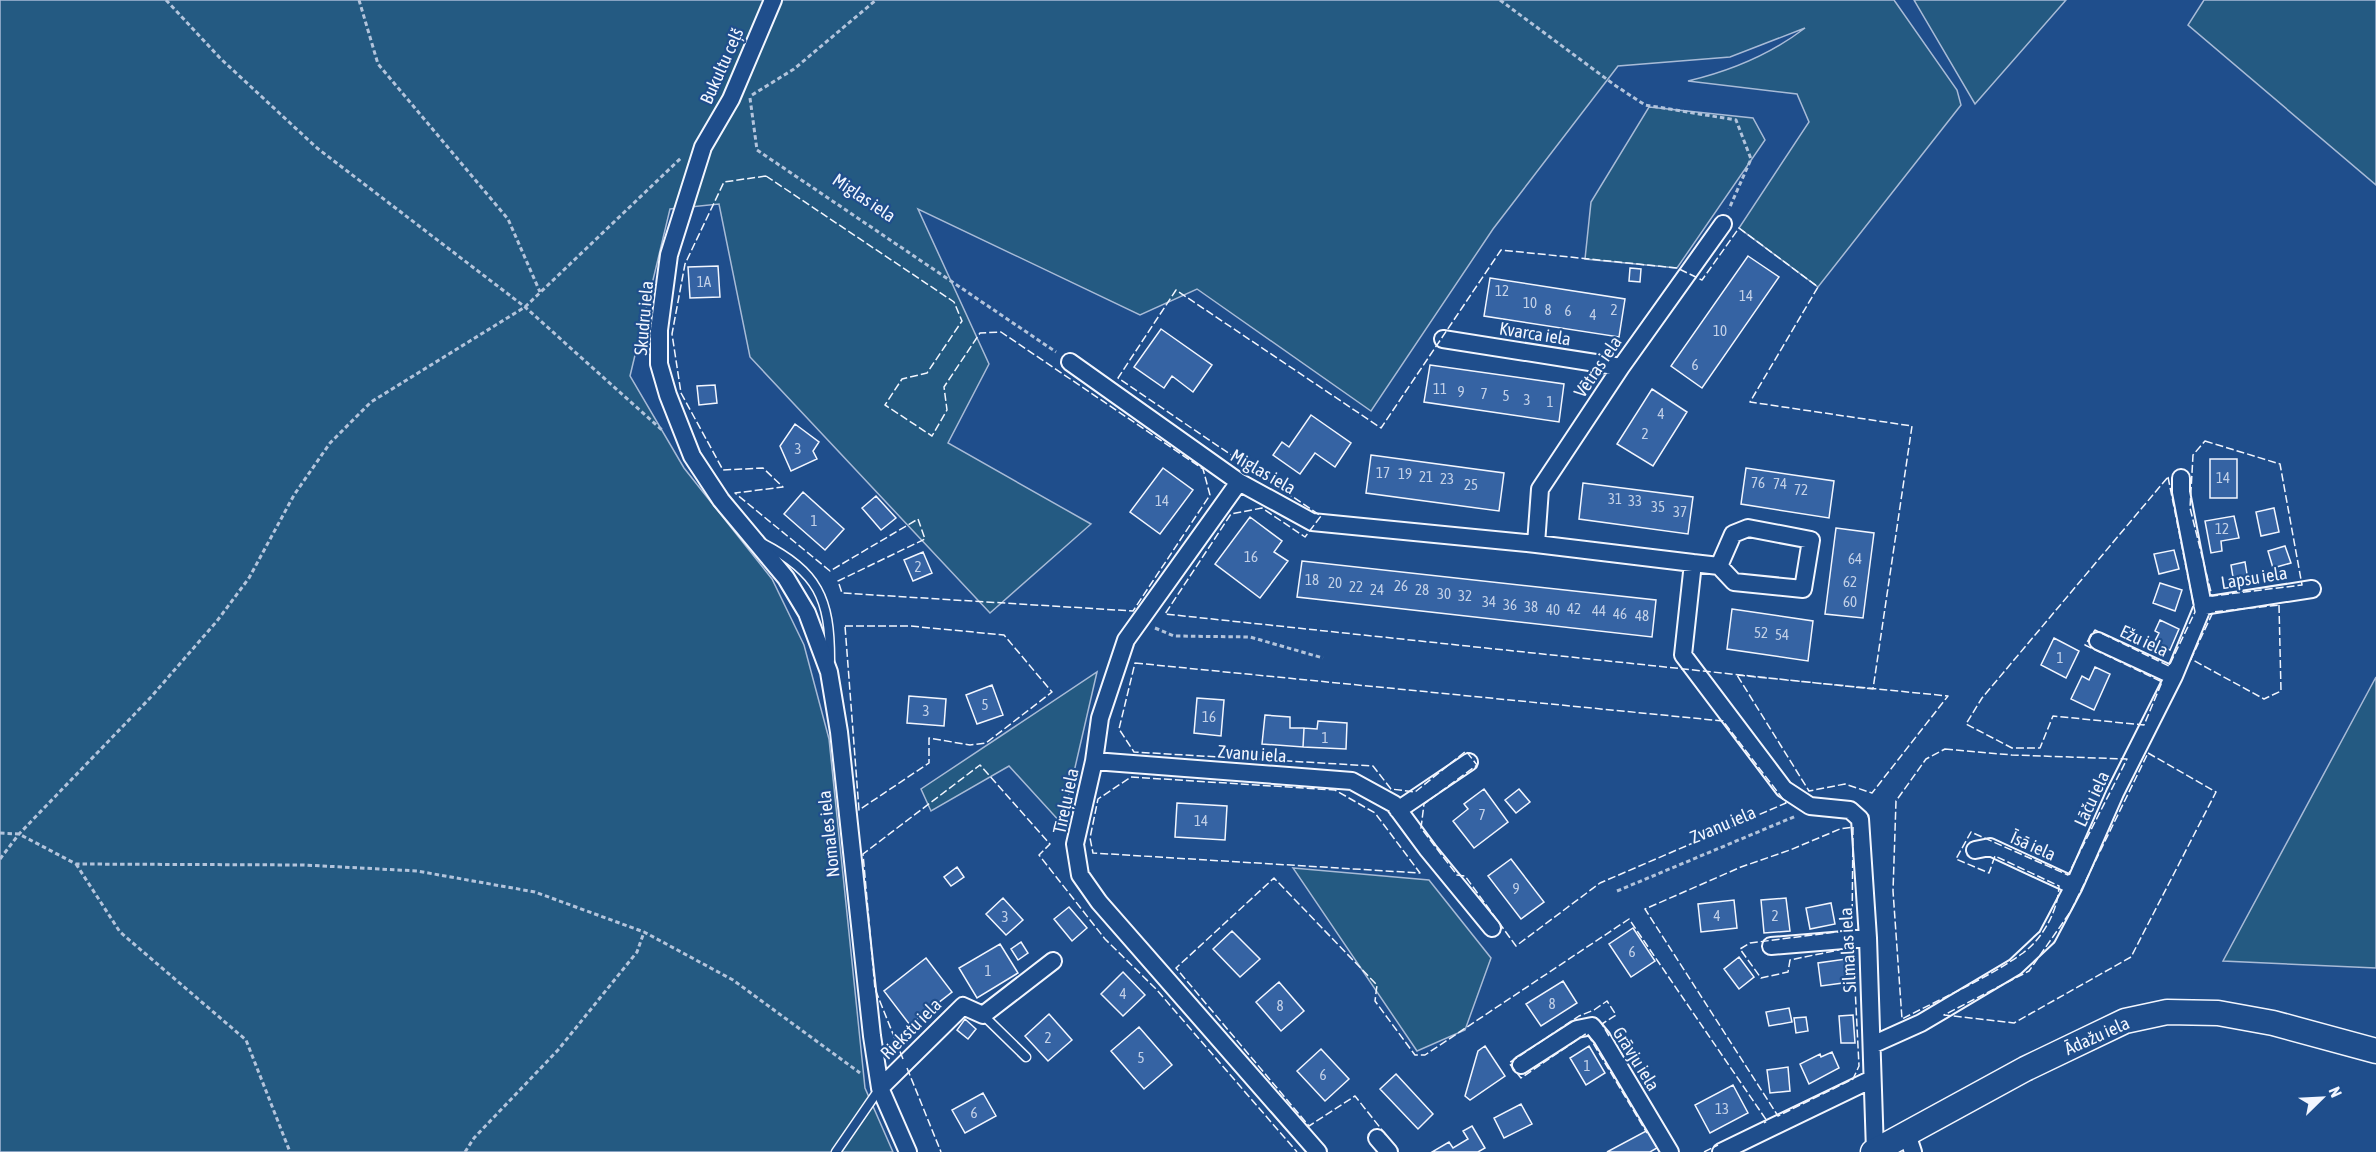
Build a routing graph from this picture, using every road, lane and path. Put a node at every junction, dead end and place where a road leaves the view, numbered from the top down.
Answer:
1 (166, 0) edge
2 (359, 0) edge
3 (773, 0) edge
4 (876, 0) edge
5 (1500, 0) edge
6 (750, 96) junction
7 (731, 99) junction
8 (703, 147) junction
9 (1723, 224) joint
10 (540, 292) junction
11 (525, 307) junction
12 (1443, 339) dead end
13 (1070, 362) joint
14 (1621, 367) junction
15 (685, 439) junction
16 (2181, 478) dead end
17 (1239, 482) junction
18 (754, 538) joint
19 (1536, 544) junction
20 (1693, 564) junction
21 (1719, 566) junction
22 (2312, 589) dead end
23 (2203, 606) junction
24 (1139, 622) junction
25 (2098, 641) dead end
26 (1323, 658) dead end
27 (2174, 676) junction
28 (1094, 762) junction
29 (1469, 762) dead end
30 (1810, 806) junction
31 (1398, 810) junction
32 (0, 833) edge
33 (19, 834) junction
34 (1975, 850) dead end
35 (0, 859) edge
36 (76, 864) junction
37 (2074, 886) junction
38 (1617, 891) dead end
39 (1492, 928) dead end
40 (644, 933) junction
41 (1868, 938) junction
42 (1771, 946) dead end
43 (1053, 961) dead end
44 (982, 1015) junction
45 (1872, 1045) junction
46 (2375, 1048) edge
47 (1026, 1057) dead end
48 (1521, 1065) dead end
49 (1872, 1079) junction
50 (880, 1088) junction
51 (1377, 1138) dead end
52 (1910, 1143) edge
53 (290, 1152) edge
54 (465, 1152) edge
55 (836, 1152) edge
56 (908, 1152) edge
57 (1318, 1152) edge
58 (1389, 1152) edge
59 (1670, 1152) edge
60 (1721, 1152) edge
61 (1874, 1152) edge

1 - 11 path
2 - 10 path
3 - 7 street, Bukultu ceļš
4 - 6 path
5 - 9 path
6 - 7 path
6 - 13 path, Miglas iela
7 - 8 street, Bukultu ceļš
8 - 10 path
8 - 15 street, Skudru iela
9 - 14 street, Vētras iela
10 - 11 path
11 - 15 path
11 - 33 path
12 - 14 street, Kvarca iela
13 - 17 street, Miglas iela
14 - 19 street, Vētras iela
15 - 18 street, Skudru iela
16 - 23 street
17 - 19 street, Miglas iela
17 - 24 street, Tīreļu iela
18 - 50 street, Nomales iela
19 - 20 street, Miglas iela
20 - 21 street, Miglas iela
20 - 30 street
21 - 21 street
22 - 23 street, Lapsu iela
23 - 27 street, Lāču iela
24 - 26 path
24 - 28 street, Tīreļu iela
25 - 27 street, Ežu iela
27 - 37 street, Lāču iela
28 - 31 street, Zvanu iela
28 - 57 street, Tīreļu iela
29 - 31 street
30 - 38 path, Zvanu iela
30 - 41 street, Silmalas iela
31 - 39 street, Zvanu iela
32 - 33 path
33 - 35 path
33 - 36 path
34 - 37 street, Īsā iela
36 - 40 path
36 - 53 path
37 - 45 street, Lāču iela
40 - 50 path
40 - 54 path
41 - 42 street
41 - 45 street, Silmalas iela
43 - 44 street
44 - 47 lane
44 - 50 street, Riekstu iela
45 - 49 street, Silmalas iela
46 - 52 street, Ādažu iela
48 - 59 street, Grāvju iela
49 - 60 street
49 - 61 street, Silmalas iela
50 - 55 lane
50 - 56 street, Nomales iela
51 - 58 street
52 - 61 street, Ādažu iela

